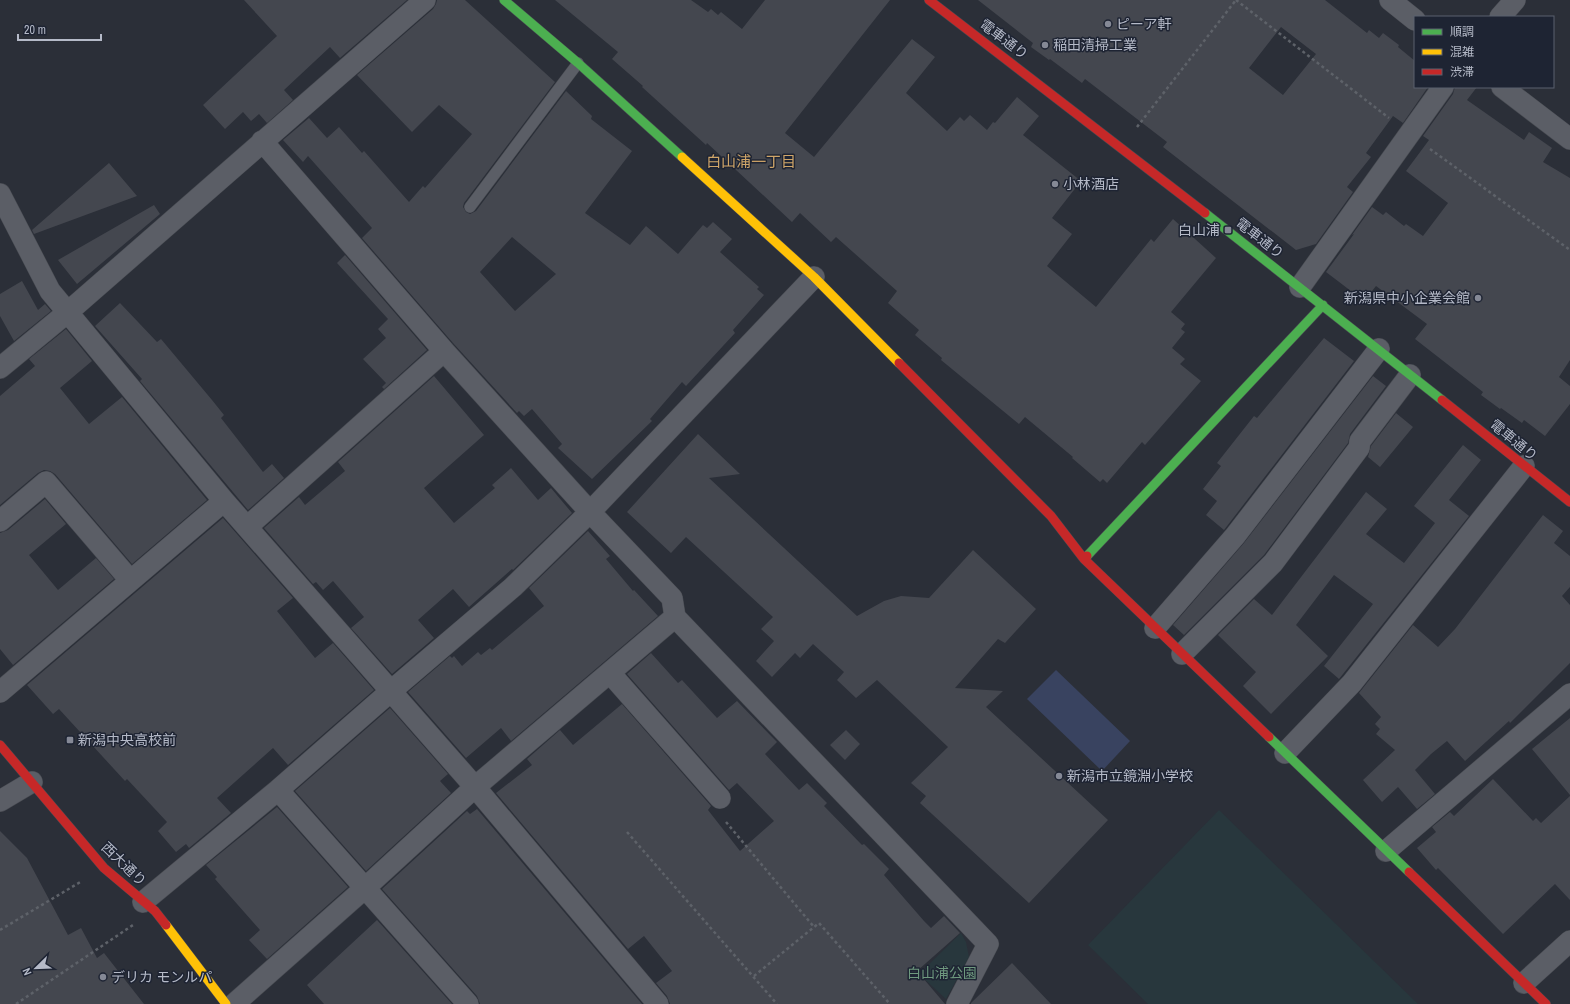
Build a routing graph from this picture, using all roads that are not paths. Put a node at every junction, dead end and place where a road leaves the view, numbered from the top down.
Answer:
1 (425, 0) edge
2 (504, 0) edge
3 (929, 0) edge
4 (1390, 0) edge
5 (1515, 0) edge
6 (1501, 16) edge
7 (1414, 19) edge
8 (578, 63) junction
9 (1442, 88) edge
10 (1503, 88) edge
11 (1570, 139) edge
12 (262, 141) junction
13 (0, 194) edge
14 (470, 207) dead end
15 (814, 277) junction
16 (1300, 287) junction
17 (1322, 305) junction
18 (68, 312) junction
19 (1379, 349) junction
20 (444, 351) junction
21 (0, 368) edge
22 (1410, 375) junction
23 (1524, 466) junction
24 (224, 500) junction
25 (1570, 502) edge
26 (590, 512) junction
27 (0, 521) edge
28 (248, 527) junction
29 (1084, 559) junction
30 (130, 580) junction
31 (675, 617) junction
32 (1155, 628) junction
33 (1182, 654) junction
34 (610, 673) junction
35 (391, 691) junction
36 (0, 692) edge
37 (1570, 694) edge
38 (0, 745) edge
39 (1285, 753) junction
40 (32, 782) junction
41 (475, 787) junction
42 (278, 790) junction
43 (720, 798) road end
44 (0, 801) edge
45 (1386, 851) junction
46 (365, 888) junction
47 (149, 906) junction
48 (1570, 941) edge
49 (1524, 983) junction
50 (226, 1004) edge
51 (234, 1004) edge
52 (468, 1004) edge
53 (658, 1004) edge
54 (957, 1004) edge
55 (1546, 1004) edge

1 - 12 street
2 - 8 main road
3 - 16 main road, 電車通り
4 - 7 street
5 - 6 street
8 - 14 lane
8 - 15 main road
9 - 16 street
10 - 11 street
12 - 18 street
12 - 20 street
13 - 18 street
15 - 26 street
15 - 29 main road
16 - 17 main road, 電車通り
17 - 19 main road, 電車通り
17 - 29 main road
18 - 21 street
18 - 24 street
19 - 22 main road, 電車通り
19 - 32 street
20 - 26 street
20 - 28 street
22 - 23 main road, 電車通り
22 - 33 street
23 - 25 main road, 電車通り
23 - 39 street
24 - 28 street
24 - 30 street
26 - 31 street
26 - 35 street
27 - 30 street
28 - 35 street
29 - 32 main road
30 - 36 street
31 - 34 street
31 - 54 street
32 - 33 main road
33 - 39 main road
34 - 41 street
34 - 43 street
35 - 41 street
35 - 42 street
37 - 45 street
38 - 40 main road, 西大通り
39 - 45 main road
40 - 44 street
40 - 47 main road, 西大通り
41 - 46 street
41 - 53 street
42 - 46 street
42 - 47 street
45 - 49 main road
46 - 51 street
46 - 52 street
47 - 50 main road, 西大通り
48 - 49 street
49 - 55 main road

